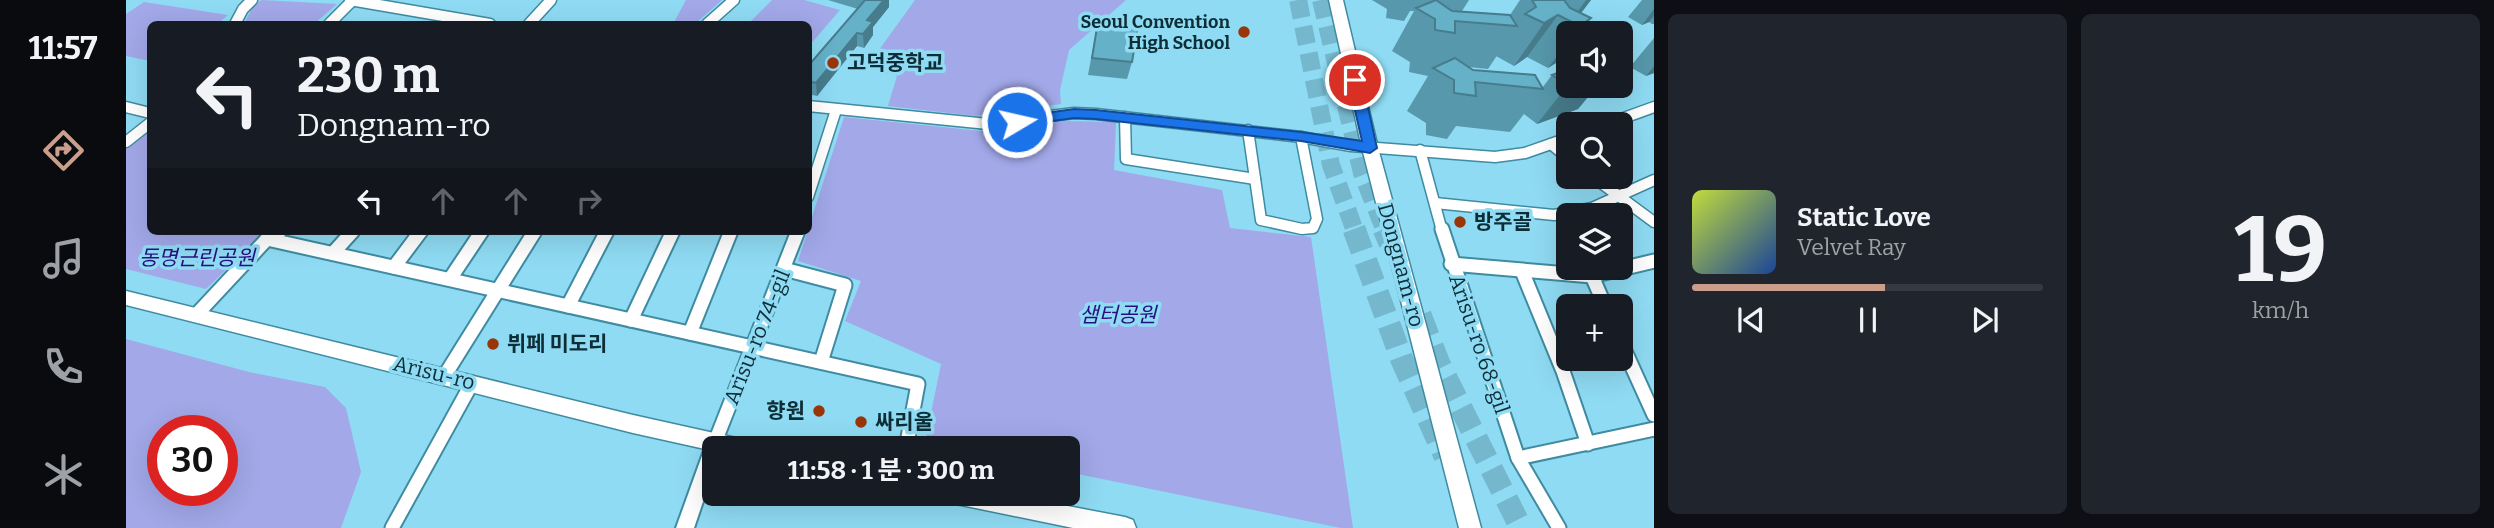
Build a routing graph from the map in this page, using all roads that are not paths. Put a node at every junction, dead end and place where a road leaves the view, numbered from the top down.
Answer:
1 (252, 0) edge
2 (352, 0) edge
3 (551, 0) edge
4 (734, 0) edge
5 (1336, 0) edge
6 (237, 21) edge
7 (332, 21) edge
8 (473, 21) edge
9 (532, 21) edge
10 (710, 21) edge
11 (126, 107) edge
12 (812, 107) edge
13 (1654, 107) edge
14 (835, 110) junction
15 (147, 112) edge
16 (1633, 114) edge
17 (1125, 117) junction
18 (147, 125) edge
19 (1248, 130) junction
20 (1301, 136) junction
21 (126, 142) edge
22 (1556, 142) edge
23 (1551, 144) junction
24 (1370, 148) junction
25 (1556, 148) edge
26 (1420, 150) junction
27 (814, 158) edge
28 (1255, 178) junction
29 (1654, 180) edge
30 (1609, 189) edge
31 (1619, 197) junction
32 (1435, 203) junction
33 (1654, 222) edge
34 (274, 235) edge
35 (349, 235) edge
36 (418, 235) edge
37 (479, 235) edge
38 (533, 235) edge
39 (605, 235) edge
40 (671, 235) edge
41 (729, 235) edge
42 (797, 235) edge
43 (267, 239) junction
44 (333, 253) junction
45 (1654, 261) edge
46 (1451, 264) junction
47 (1633, 266) edge
48 (394, 267) junction
49 (784, 269) junction
50 (1522, 271) junction
51 (1556, 273) edge
52 (450, 279) junction
53 (498, 291) junction
54 (126, 298) edge
55 (568, 306) junction
56 (197, 314) junction
57 (631, 320) junction
58 (690, 333) junction
59 (753, 347) junction
60 (821, 362) junction
61 (1633, 369) edge
62 (445, 375) junction
63 (472, 383) junction
64 (1654, 415) edge
65 (1654, 429) edge
66 (717, 436) edge
67 (908, 436) edge
68 (702, 439) edge
69 (1588, 444) junction
70 (1518, 458) junction
71 (702, 479) edge
72 (1016, 506) edge
73 (392, 528) edge
74 (685, 528) edge
75 (1125, 528) edge
76 (1470, 528) edge
77 (1559, 528) edge

1 - 6 street
2 - 7 street
2 - 8 street
3 - 9 street
4 - 10 street
5 - 24 main road, Dongnam-ro
11 - 15 street
12 - 14 street
13 - 16 street
14 - 17 street
14 - 27 street
17 - 19 street
17 - 28 street
18 - 21 street
19 - 20 street
19 - 28 street
20 - 24 street
20 - 28 street
22 - 23 street
23 - 25 street
23 - 26 street
24 - 26 street
24 - 76 main road, Dongnam-ro
26 - 32 street, Arisu-ro 68-gil
29 - 31 street
30 - 31 street
31 - 32 street
31 - 33 street
32 - 46 street, Arisu-ro 68-gil
34 - 43 street
35 - 44 street
36 - 48 street
37 - 52 street
38 - 53 street
39 - 55 street
40 - 57 street
41 - 58 street
42 - 49 street, Arisu-ro 74-gil
43 - 44 street
43 - 56 street
44 - 48 street
45 - 47 street
46 - 50 street
46 - 70 street, Arisu-ro 68-gil
48 - 52 street
49 - 59 street, Arisu-ro 74-gil
49 - 60 street
50 - 51 street
50 - 69 street
52 - 53 street
53 - 55 street
53 - 62 street
54 - 56 main road, Arisu-ro
55 - 57 street
56 - 62 main road, Arisu-ro
57 - 58 street
58 - 59 street
59 - 60 street
59 - 66 street, Arisu-ro 74-gil
60 - 67 street
61 - 64 street
62 - 63 main road, Arisu-ro
63 - 68 main road, Arisu-ro
63 - 73 street
65 - 69 street
69 - 70 street
70 - 77 street, Arisu-ro 68-gil
71 - 74 street
72 - 75 main road

